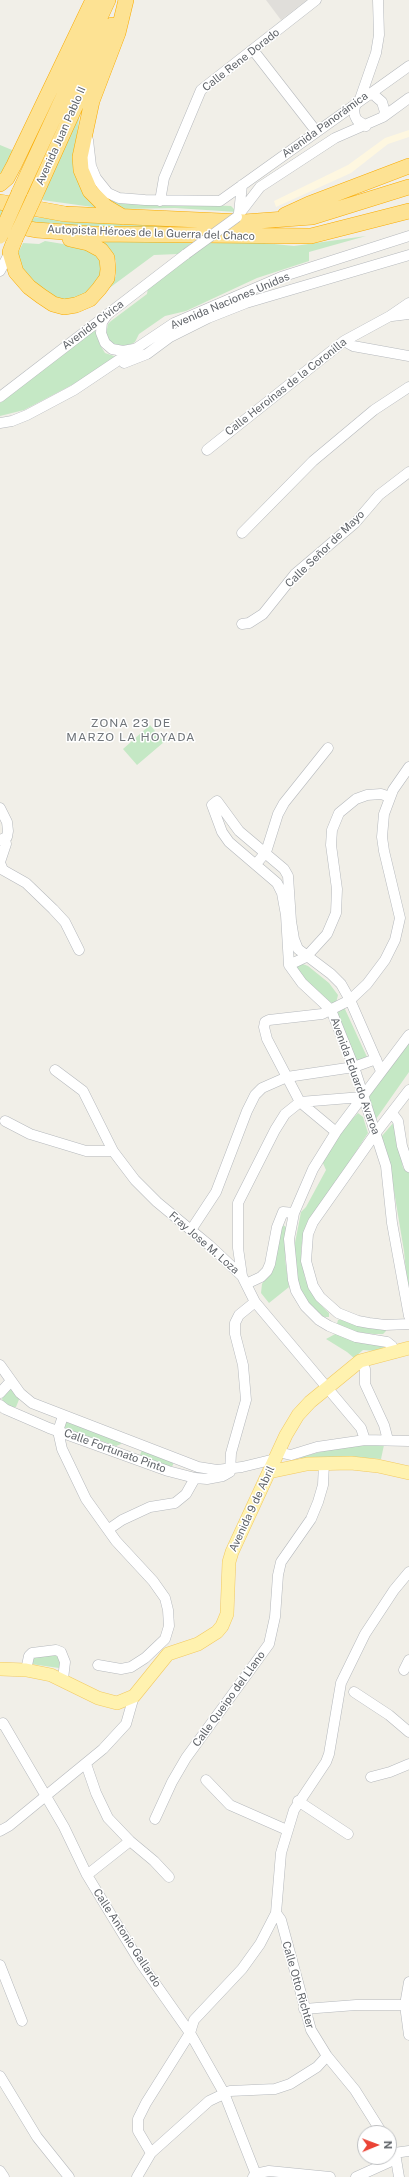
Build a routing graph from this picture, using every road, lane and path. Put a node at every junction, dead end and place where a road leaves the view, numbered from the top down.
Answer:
1 (93, 0) edge
2 (108, 0) edge
3 (122, 0) edge
4 (126, 0) edge
5 (316, 0) edge
6 (378, 0) edge
7 (253, 50) junction
8 (409, 66) edge
9 (409, 98) edge
10 (361, 99) junction
11 (92, 101) junction
12 (383, 117) junction
13 (366, 126) junction
14 (316, 131) junction
15 (409, 166) edge
16 (409, 173) edge
17 (409, 180) edge
18 (0, 184) edge
19 (242, 185) junction
20 (409, 187) edge
21 (409, 195) edge
22 (160, 201) junction
23 (0, 202) edge
24 (409, 202) edge
25 (409, 211) edge
26 (238, 215) junction
27 (124, 218) junction
28 (409, 218) edge
29 (277, 219) junction
30 (0, 224) edge
31 (36, 230) junction
32 (0, 236) edge
33 (409, 236) edge
34 (278, 237) junction
35 (13, 246) junction
36 (186, 254) joint
37 (409, 255) edge
38 (0, 271) edge
39 (409, 303) edge
40 (108, 313) junction
41 (409, 314) edge
42 (390, 316) junction
43 (344, 341) junction
44 (136, 349) junction
45 (409, 356) edge
46 (105, 371) junction
47 (409, 387) edge
48 (0, 396) edge
49 (0, 423) edge
50 (207, 450) dead end
51 (409, 472) edge
52 (242, 534) dead end
53 (242, 624) dead end
54 (328, 748) dead end
55 (409, 766) edge
56 (390, 798) junction
57 (0, 808) edge
58 (2, 840) edge
59 (266, 852) junction
60 (0, 863) edge
61 (256, 864) junction
62 (404, 918) edge
63 (79, 950) dead end
64 (306, 956) junction
65 (289, 965) junction
66 (350, 1000) junction
67 (331, 1010) junction
68 (409, 1035) edge
69 (376, 1058) junction
70 (354, 1067) junction
71 (55, 1070) dead end
72 (381, 1071) junction
73 (288, 1077) junction
74 (409, 1090) edge
75 (362, 1098) junction
76 (300, 1102) junction
77 (392, 1113) junction
78 (4, 1121) dead end
79 (336, 1132) junction
80 (375, 1134) junction
81 (113, 1151) junction
82 (409, 1167) edge
83 (294, 1213) junction
84 (191, 1230) junction
85 (244, 1280) junction
86 (255, 1302) junction
87 (338, 1313) junction
88 (409, 1316) edge
89 (409, 1324) edge
90 (329, 1326) junction
91 (409, 1348) edge
92 (395, 1353) junction
93 (360, 1361) junction
94 (0, 1365) edge
95 (11, 1381) junction
96 (327, 1388) junction
97 (0, 1393) edge
98 (0, 1405) edge
99 (63, 1416) junction
100 (58, 1431) junction
101 (366, 1440) junction
102 (388, 1440) junction
103 (137, 1442) junction
104 (409, 1442) edge
105 (276, 1456) junction
106 (132, 1457) junction
107 (182, 1462) junction
108 (324, 1463) junction
109 (231, 1469) junction
110 (269, 1472) junction
111 (178, 1473) junction
112 (409, 1473) edge
113 (195, 1478) junction
114 (109, 1529) junction
115 (409, 1572) edge
116 (409, 1660) edge
117 (98, 1665) dead end
118 (0, 1669) edge
119 (26, 1670) junction
120 (404, 1670) dead end
121 (63, 1680) junction
122 (354, 1692) dead end
123 (134, 1696) junction
124 (1, 1724) edge
125 (409, 1732) edge
126 (86, 1764) junction
127 (409, 1764) edge
128 (371, 1777) dead end
129 (206, 1780) dead end
130 (46, 1796) junction
131 (298, 1801) junction
132 (155, 1819) dead end
133 (287, 1830) junction
134 (0, 1831) edge
135 (348, 1834) dead end
136 (130, 1841) junction
137 (87, 1875) junction
138 (169, 1878) dead end
139 (276, 1913) junction
140 (0, 1965) edge
141 (409, 1982) edge
142 (407, 2005) edge
143 (304, 2009) junction
144 (22, 2021) dead end
145 (190, 2033) junction
146 (409, 2035) edge
147 (327, 2056) junction
148 (0, 2076) edge
149 (224, 2093) junction
150 (377, 2125) edge
151 (409, 2151) edge
152 (397, 2152) edge
153 (151, 2153) junction
154 (374, 2165) edge
155 (396, 2165) edge
156 (0, 2171) edge
157 (255, 2176) edge
158 (4, 2177) edge
159 (69, 2177) edge
160 (136, 2177) edge
161 (330, 2177) edge
162 (356, 2177) edge
163 (399, 2177) edge

1 - 18 highway
2 - 32 highway, Avenida Juan Pablo II, bridge
3 - 35 highway, Avenida Juan Pablo II, bridge
4 - 11 highway
5 - 7 street, Calle Rene Dorado
6 - 10 street
7 - 14 street
7 - 22 street, Calle Rene Dorado
8 - 10 street, Avenida Panorámica
9 - 12 street, Avenida Panorámica
10 - 12 street
10 - 13 street
10 - 14 street, Avenida Panorámica
11 - 22 street
11 - 27 highway
12 - 13 street, Avenida Panorámica
13 - 26 street, Avenida Panorámica
14 - 19 street, Avenida Panorámica
15 - 29 highway, Autopista Héroes de la Guerra del Chaco
16 - 29 highway, Autopista Héroes de la Guerra del Chaco
17 - 29 highway, Autopista Héroes de la Guerra del Chaco
19 - 22 street, Avenida Panorámica
19 - 26 street
20 - 29 highway, Autopista Héroes de la Guerra del Chaco
21 - 34 highway, Autopista Héroes de la Guerra del Chaco
23 - 27 highway, Autopista Héroes de la Guerra del Chaco
24 - 34 highway, Autopista Héroes de la Guerra del Chaco
25 - 34 highway, Autopista Héroes de la Guerra del Chaco
26 - 36 street, Avenida Panorámica, bridge
27 - 29 highway, Autopista Héroes de la Guerra del Chaco
28 - 34 highway, Autopista Héroes de la Guerra del Chaco
30 - 31 highway, Autopista Héroes de la Guerra del Chaco
31 - 34 highway, Autopista Héroes de la Guerra del Chaco
31 - 35 highway
33 - 44 street, Avenida Naciones Unidas
35 - 38 street, Avenida Juan Pablo II
36 - 40 street, Avenida Cívica
37 - 46 street
39 - 42 street, Calle Heroínas de la Coronilla
40 - 44 street
40 - 48 street, Avenida Cívica
41 - 42 street
42 - 43 street, Calle Heroínas de la Coronilla
43 - 45 street
43 - 50 street, Calle Heroínas de la Coronilla
44 - 46 street, Avenida Naciones Unidas
46 - 49 street, Avenida Naciones Unidas
47 - 52 street
51 - 53 street, Calle Señor de Mayo
54 - 59 street
55 - 56 street
56 - 62 street
56 - 64 street
57 - 58 street
58 - 60 street
59 - 61 street
59 - 61 street, Avenida Eduardo Avaroa
59 - 64 street, Avenida Eduardo Avaroa
60 - 63 street
61 - 65 street, Avenida Eduardo Avaroa
62 - 66 street
64 - 65 street
64 - 66 street, Avenida Eduardo Avaroa
65 - 67 street, Avenida Eduardo Avaroa
66 - 67 street
66 - 69 street, Avenida Eduardo Avaroa
67 - 70 street, Avenida Eduardo Avaroa
67 - 73 street
68 - 72 street
69 - 70 street
69 - 72 street, Avenida Eduardo Avaroa
70 - 73 street
70 - 75 street, Avenida Eduardo Avaroa
71 - 81 street, Fray Jose M. Loza
72 - 75 street
73 - 76 street
73 - 84 street
74 - 77 street
75 - 76 street
75 - 79 street
75 - 80 street, Avenida Eduardo Avaroa
76 - 79 street
76 - 85 street
77 - 80 street
77 - 82 street, Avenida Eduardo Avaroa
78 - 81 street
79 - 83 street
80 - 87 street
80 - 88 street, Avenida Eduardo Avaroa
81 - 84 street, Fray Jose M. Loza
83 - 85 street
83 - 90 street
84 - 85 street, Fray Jose M. Loza
85 - 86 street, Fray Jose M. Loza
86 - 96 street, Fray Jose M. Loza
86 - 109 street
87 - 89 street
87 - 90 street
90 - 92 street
91 - 92 main road, Avenida 9 de Abril
92 - 93 main road, Avenida 9 de Abril
93 - 96 main road, Avenida 9 de Abril
93 - 102 street
94 - 95 street, Calle Fortunato Pinto
95 - 97 street
95 - 99 street, Calle Fortunato Pinto
96 - 101 street, Fray Jose M. Loza
96 - 105 main road, Avenida 9 de Abril
98 - 100 street, Calle Fortunato Pinto
99 - 100 street
99 - 103 street, Calle Fortunato Pinto
100 - 106 street, Calle Fortunato Pinto
100 - 114 street
101 - 102 street, Calle Fortunato Pinto
101 - 105 street, Calle Fortunato Pinto
102 - 104 street, Calle Fortunato Pinto
103 - 106 street
103 - 107 street, Calle Fortunato Pinto
105 - 109 street, Calle Fortunato Pinto
105 - 110 main road, Avenida 9 de Abril
106 - 111 street, Calle Fortunato Pinto
107 - 109 street, Calle Fortunato Pinto
107 - 111 street
108 - 110 main road
108 - 112 main road
108 - 132 street, Calle Queipo del Llano
109 - 113 street, Calle Fortunato Pinto
110 - 123 main road, Avenida 9 de Abril
111 - 113 street, Calle Fortunato Pinto
113 - 114 street
114 - 117 street
115 - 131 street
116 - 120 street
118 - 119 main road
119 - 121 main road
119 - 121 street
121 - 123 main road
122 - 125 street
123 - 126 street
124 - 130 street, Calle Antonio Gallardo
126 - 130 street
126 - 136 street
127 - 128 street
129 - 133 street
130 - 134 street
130 - 137 street, Calle Antonio Gallardo
131 - 133 street
131 - 135 street
133 - 139 street
136 - 137 street
136 - 138 street
137 - 145 street, Calle Antonio Gallardo
139 - 143 street, Calle Otto Richter
139 - 145 street
140 - 144 street
141 - 142 street
142 - 143 street
142 - 146 street
143 - 147 street, Calle Otto Richter
145 - 149 street, Calle Antonio Gallardo
145 - 153 street
147 - 149 street
147 - 150 street, Calle Otto Richter
148 - 159 street
149 - 153 street
149 - 157 street, Calle Antonio Gallardo
151 - 152 street
153 - 160 street
154 - 162 street
155 - 163 street
156 - 158 street
157 - 161 street

